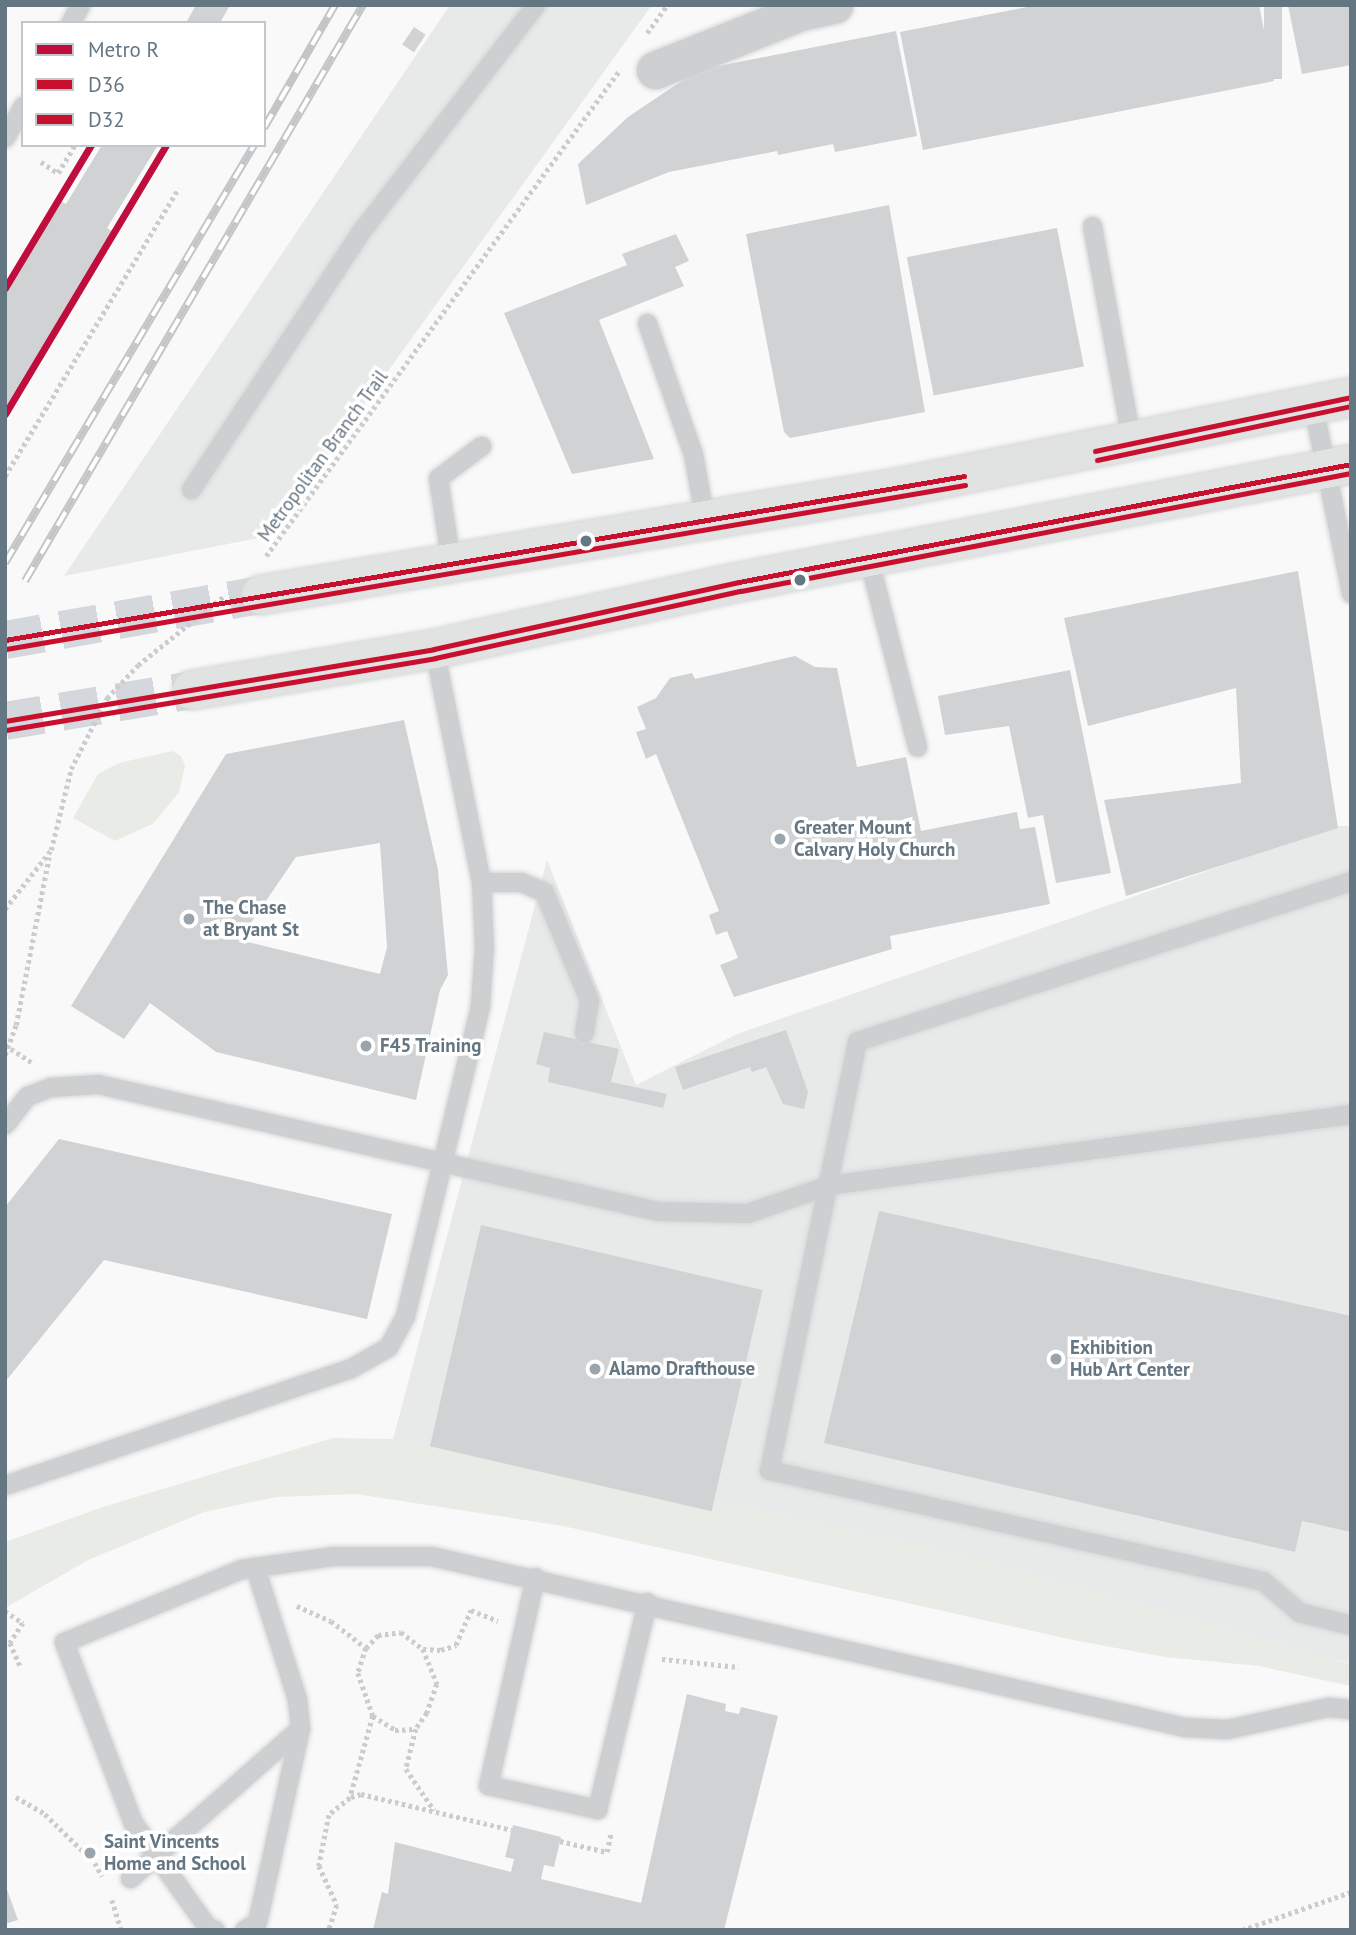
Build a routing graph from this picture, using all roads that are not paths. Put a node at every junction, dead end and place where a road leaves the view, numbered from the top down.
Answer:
1 (80, 5) edge
2 (534, 5) edge
3 (811, 7) edge
4 (71, 21) edge
5 (642, 56) road end
6 (21, 109) edge
7 (5, 136) edge
8 (1092, 226) dead end
9 (647, 323) dead end
10 (1351, 397) edge
11 (1314, 405) junction
12 (1132, 443) junction
13 (481, 446) dead end
14 (1338, 466) edge
15 (191, 489) dead end
16 (705, 521) junction
17 (868, 557) junction
18 (451, 563) junction
19 (252, 581) tunnel mouth
20 (1351, 593) edge
21 (433, 649) junction
22 (192, 690) tunnel mouth
23 (917, 747) dead end
24 (1351, 881) edge
25 (481, 882) junction
26 (584, 1034) dead end
27 (1351, 1114) edge
28 (5, 1124) edge
29 (442, 1162) junction
30 (829, 1185) junction
31 (5, 1485) edge
32 (255, 1567) junction
33 (535, 1577) junction
34 (647, 1602) junction
35 (1351, 1625) edge
36 (1351, 1709) edge
37 (300, 1728) junction
38 (156, 1856) junction
39 (130, 1878) dead end
40 (215, 1930) edge
41 (244, 1930) edge

1 - 4 lane
2 - 15 lane
3 - 5 street
6 - 7 lane
8 - 12 lane
9 - 16 lane
10 - 11 main road
11 - 12 main road
11 - 14 lane
12 - 16 main road
13 - 18 lane
14 - 17 main road
14 - 20 lane
16 - 18 main road
17 - 21 main road
17 - 23 lane
18 - 19 main road
21 - 22 main road
21 - 25 lane
24 - 30 lane
25 - 26 lane
25 - 29 lane
27 - 30 lane
28 - 29 lane
29 - 30 lane
29 - 31 lane
30 - 35 lane
32 - 33 lane
32 - 37 lane
32 - 38 lane
33 - 34 lane
33 - 34 lane
34 - 36 lane
37 - 38 lane
37 - 41 lane
38 - 39 lane
38 - 40 lane

